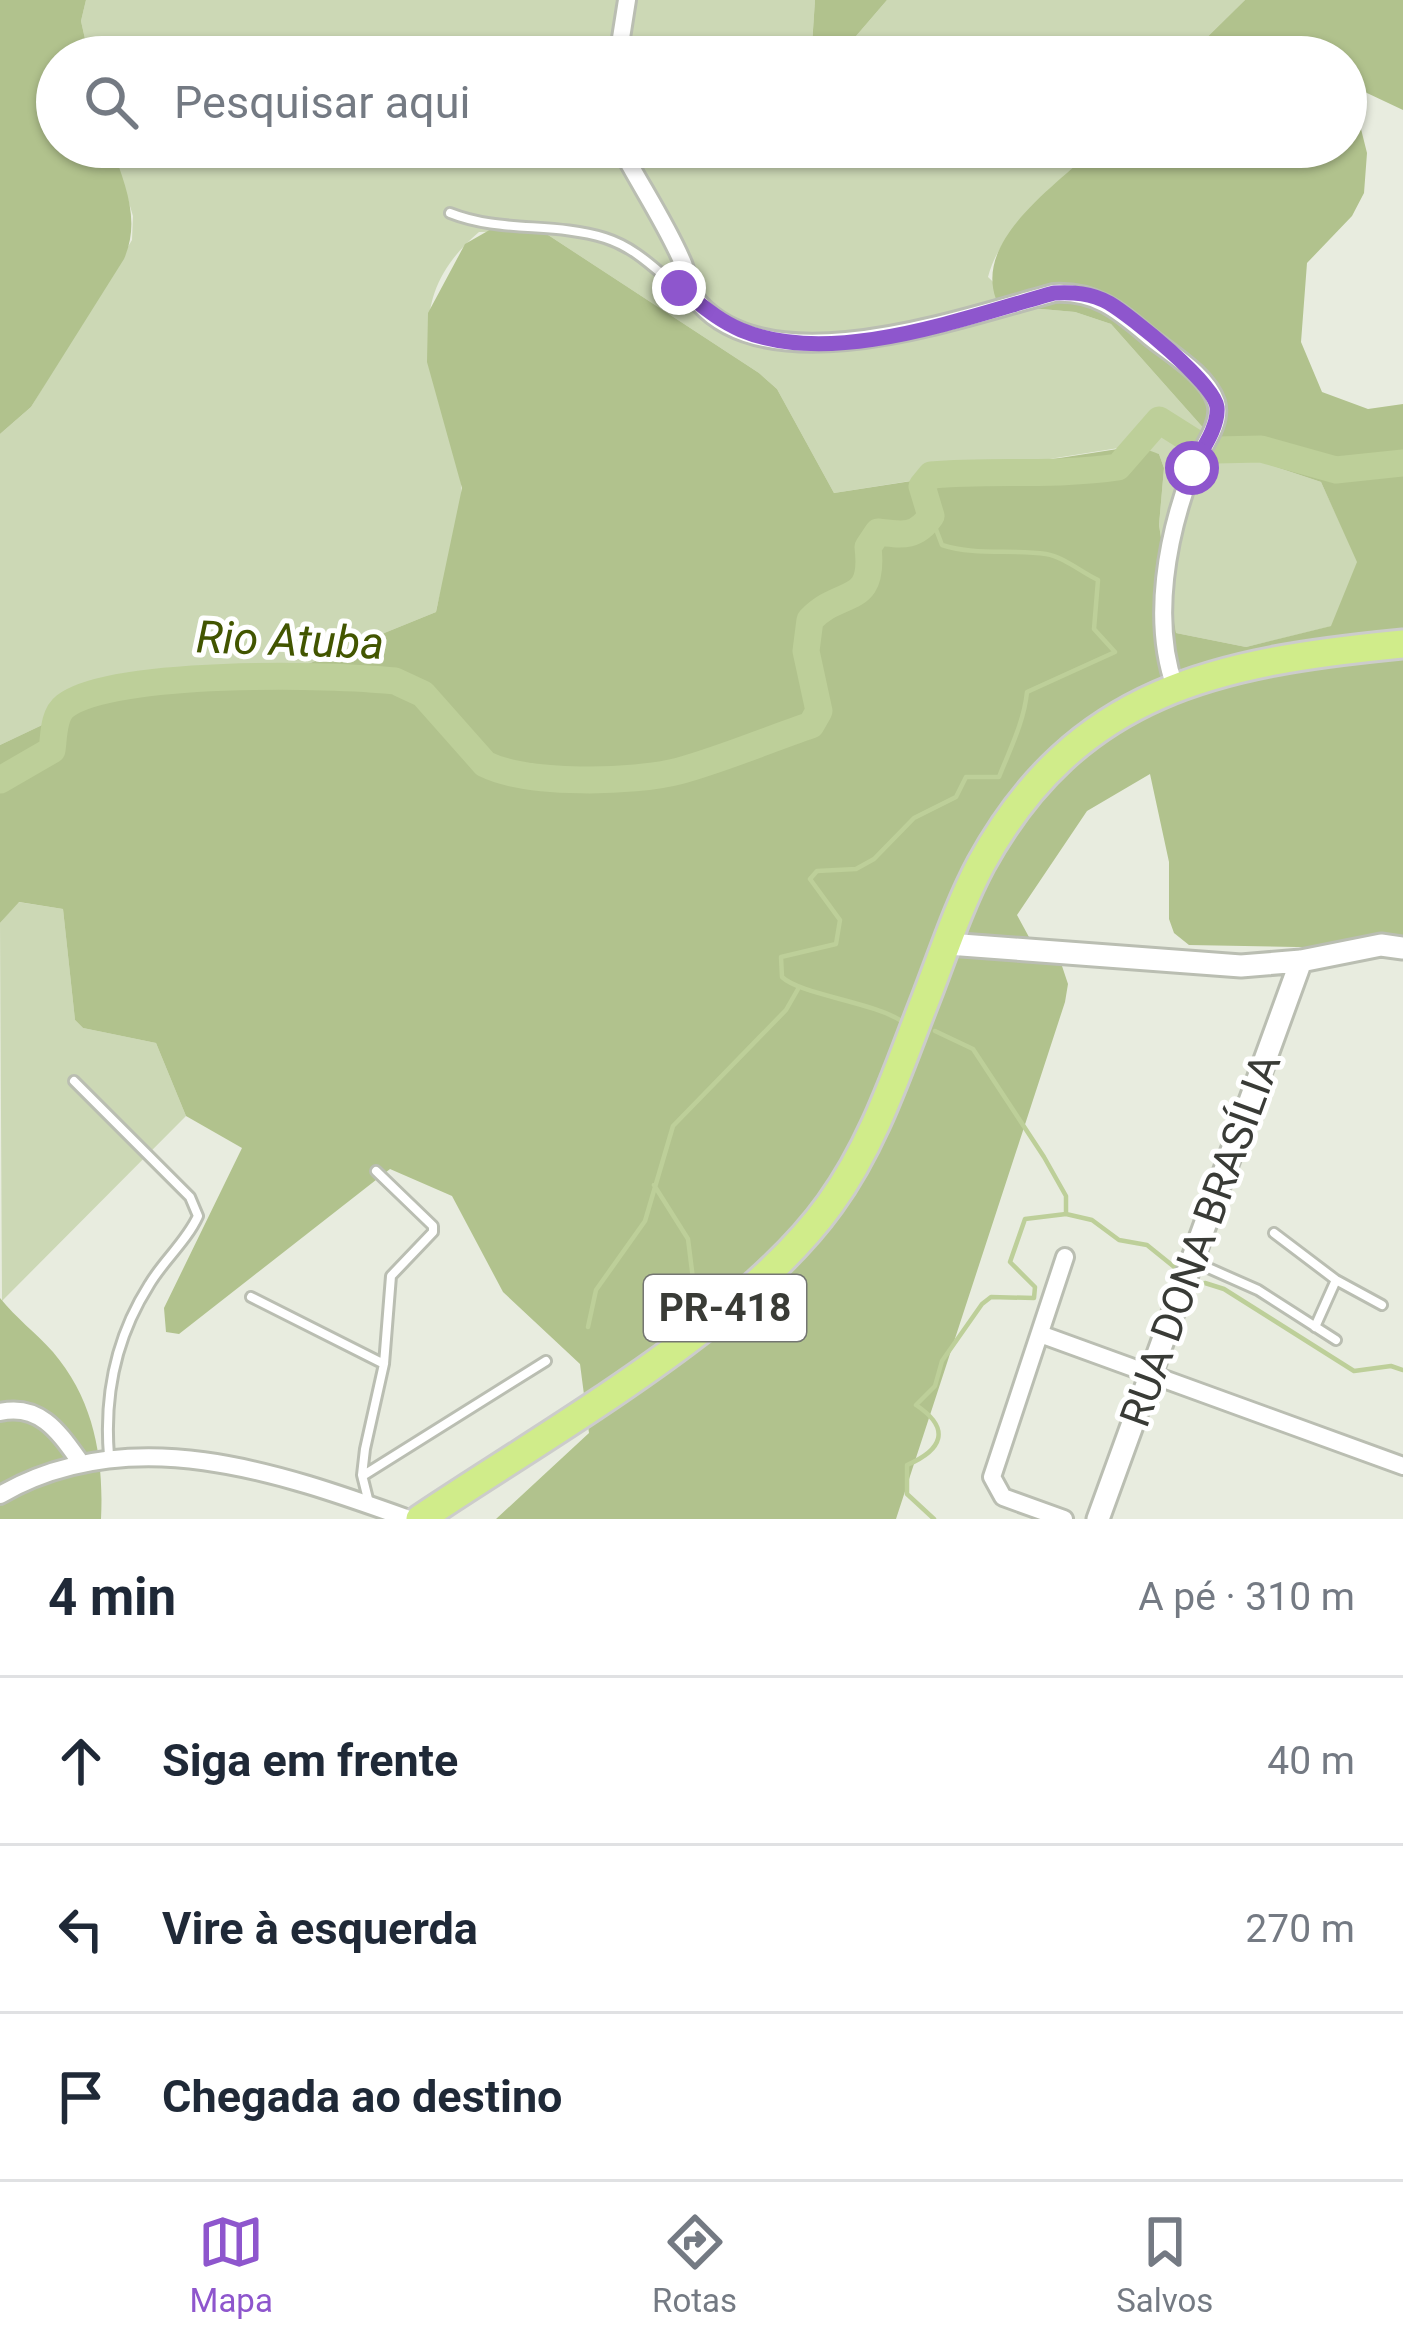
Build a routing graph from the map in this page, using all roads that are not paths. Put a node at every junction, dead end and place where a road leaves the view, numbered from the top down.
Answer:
1 (627, 0) edge
2 (621, 36) edge
3 (632, 168) edge
4 (450, 213) dead end
5 (695, 300) junction
6 (1403, 644) edge
7 (1175, 687) junction
8 (948, 944) junction
9 (1403, 948) edge
10 (1301, 961) junction
11 (74, 1081) dead end
12 (376, 1171) dead end
13 (1274, 1233) dead end
14 (1065, 1256) dead end
15 (1196, 1263) junction
16 (1336, 1280) junction
17 (251, 1297) dead end
18 (1382, 1305) dead end
19 (1315, 1327) junction
20 (1040, 1334) junction
21 (1336, 1340) dead end
22 (546, 1361) dead end
23 (384, 1364) junction
24 (1151, 1376) junction
25 (0, 1412) edge
26 (109, 1456) junction
27 (81, 1463) junction
28 (1403, 1466) edge
29 (362, 1475) junction
30 (0, 1495) edge
31 (369, 1505) junction
32 (409, 1519) edge
33 (420, 1519) edge
34 (1064, 1519) edge
35 (1098, 1519) edge

1 - 2 street
3 - 5 street
4 - 5 lane
5 - 7 street
6 - 7 highway, PR-418
7 - 8 highway, PR-418
8 - 10 street
8 - 33 highway, PR-418
9 - 10 street
10 - 15 street, RUA DONA BRASÍLIA
11 - 26 lane
12 - 23 lane
13 - 16 lane
14 - 20 street
15 - 19 lane
15 - 24 street, RUA DONA BRASÍLIA
16 - 18 lane
16 - 19 lane
17 - 23 lane
19 - 21 lane
20 - 24 street
20 - 34 street
22 - 29 lane
23 - 29 lane
24 - 28 street
24 - 35 street, RUA DONA BRASÍLIA
25 - 27 street
26 - 27 street
26 - 31 street
27 - 30 street
29 - 31 lane
31 - 32 street

